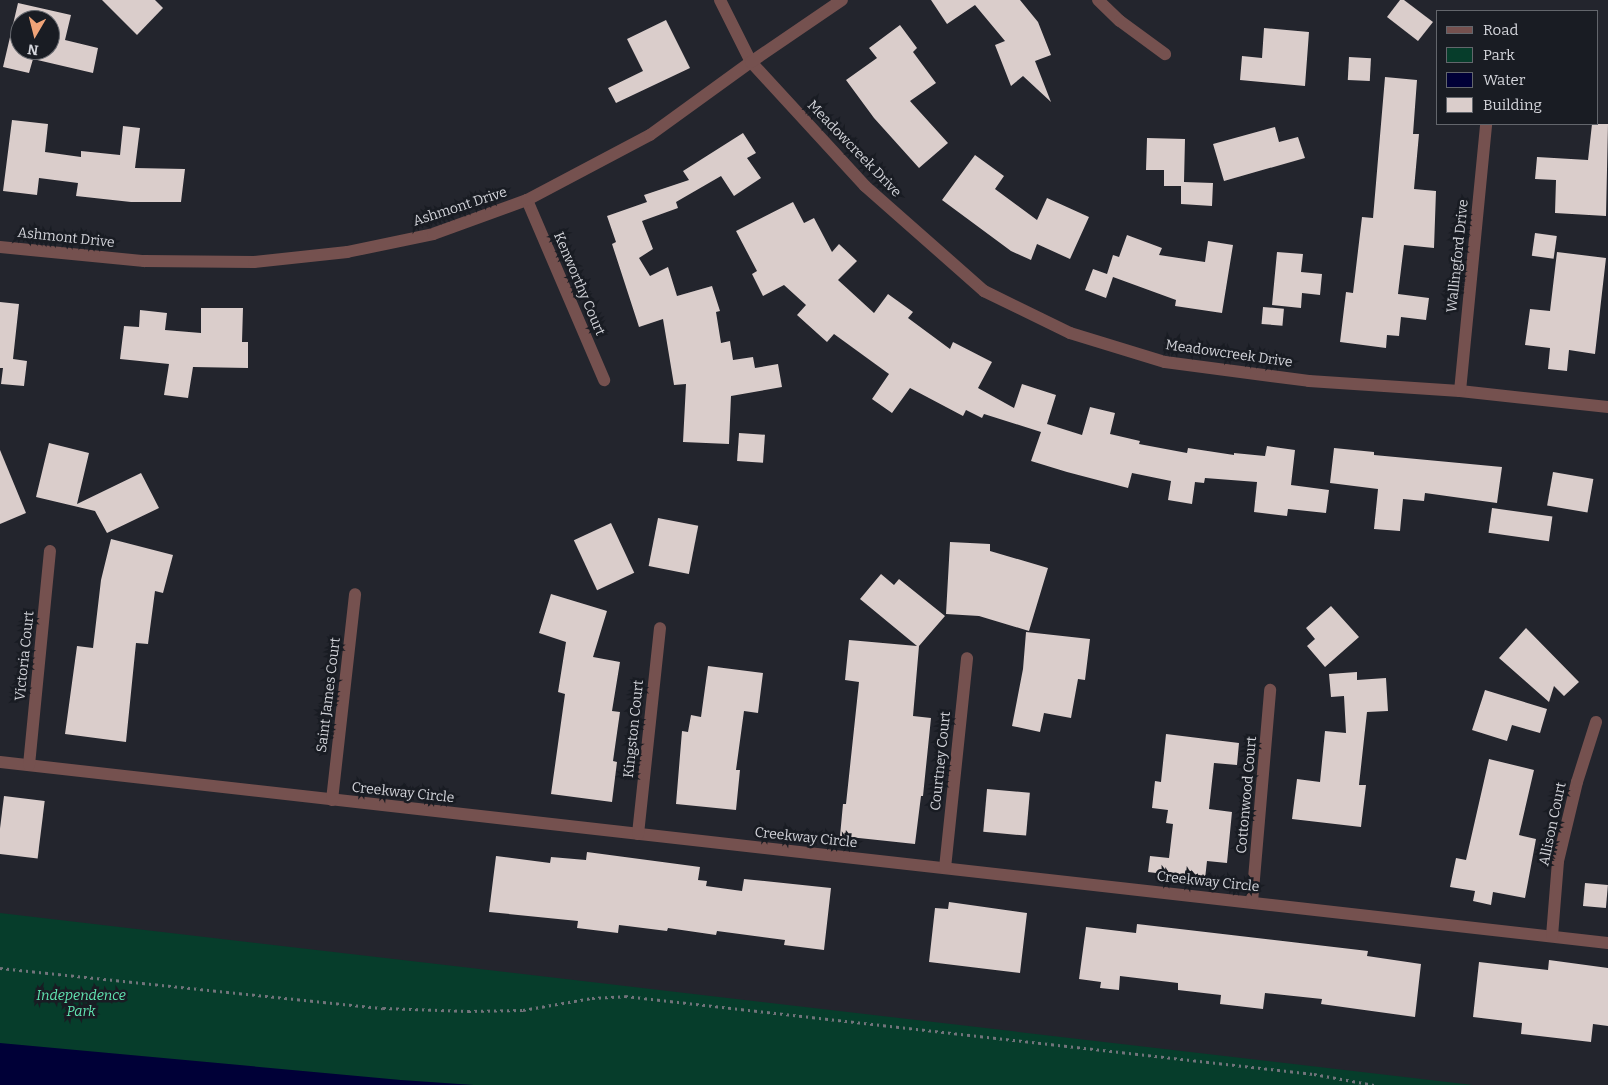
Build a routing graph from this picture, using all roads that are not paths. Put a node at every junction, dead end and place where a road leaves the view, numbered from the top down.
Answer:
1 (720, 0) edge
2 (842, 0) edge
3 (1098, 0) edge
4 (1165, 54) dead end
5 (751, 62) junction
6 (1486, 125) edge
7 (527, 200) junction
8 (0, 247) edge
9 (604, 380) dead end
10 (1460, 391) junction
11 (1608, 407) edge
12 (50, 551) dead end
13 (355, 594) dead end
14 (660, 628) dead end
15 (967, 658) dead end
16 (1270, 690) dead end
17 (1596, 722) dead end
18 (0, 762) edge
19 (29, 765) junction
20 (332, 800) junction
21 (638, 834) junction
22 (945, 868) junction
23 (1252, 902) junction
24 (1552, 936) junction
25 (1608, 943) edge

1 - 5 street, Meadowcreek Drive
2 - 5 street, Ashmont Drive
3 - 4 street
5 - 7 street, Ashmont Drive
5 - 10 street, Meadowcreek Drive
6 - 10 street, Wallingford Drive
7 - 8 street, Ashmont Drive
7 - 9 street, Kenworthy Court
10 - 11 street, Meadowcreek Drive
12 - 19 street, Victoria Court
13 - 20 street, Saint James Court
14 - 21 street, Kingston Court
15 - 22 street, Courtney Court
16 - 23 street, Cottonwood Court
17 - 24 street, Allison Court
18 - 19 street, Creekway Circle
19 - 20 street, Creekway Circle
20 - 21 street, Creekway Circle
21 - 22 street, Creekway Circle
22 - 23 street, Creekway Circle
23 - 24 street, Creekway Circle
24 - 25 street, Creekway Circle

